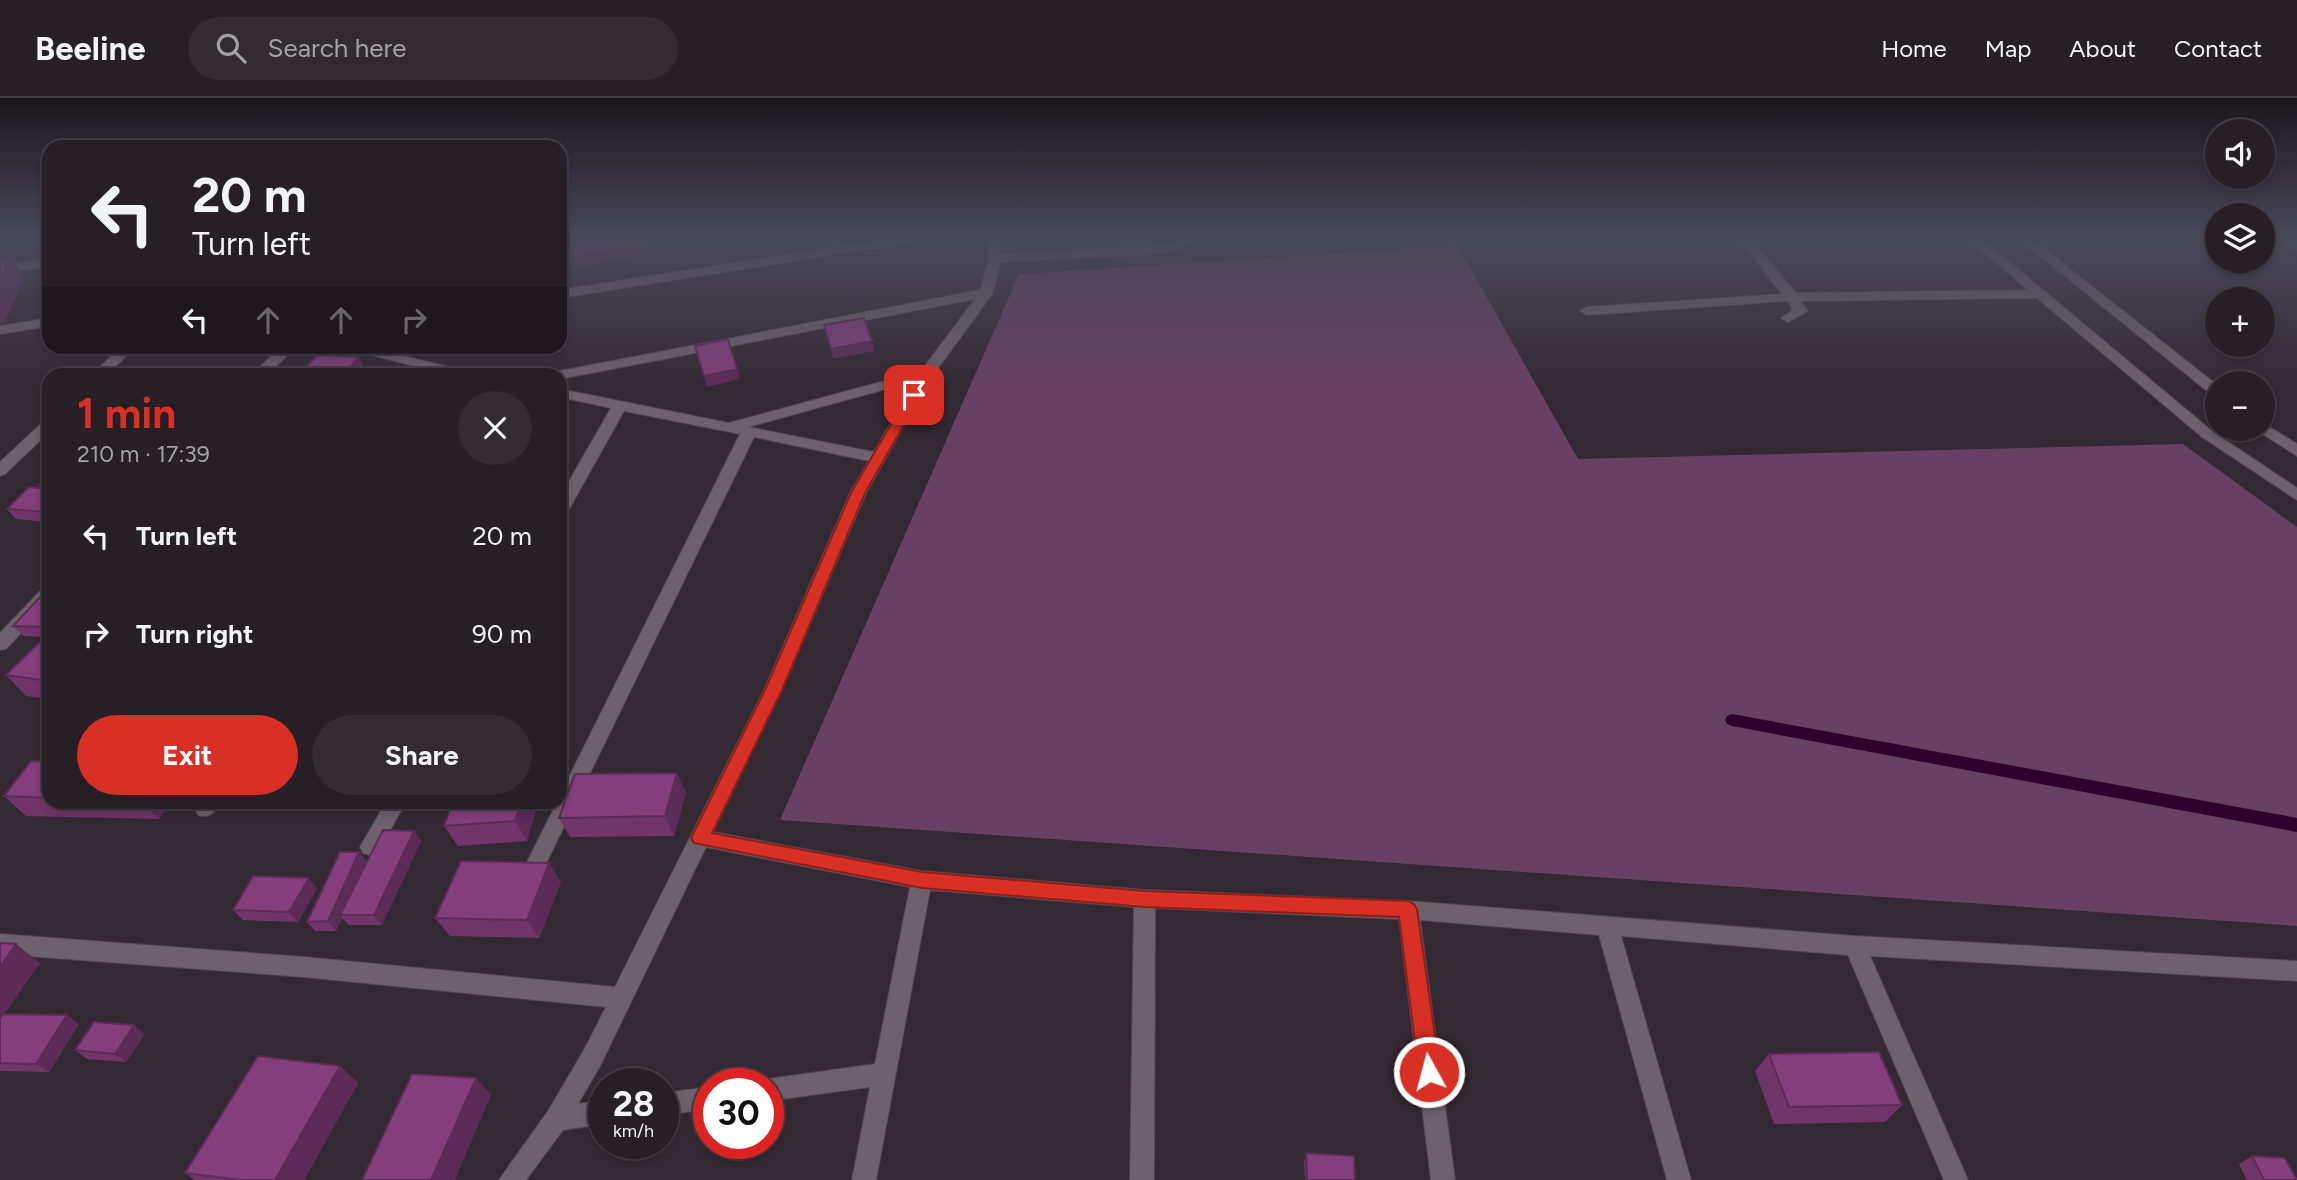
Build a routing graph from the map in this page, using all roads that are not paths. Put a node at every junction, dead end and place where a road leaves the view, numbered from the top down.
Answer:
1 (588, 289) edge
2 (1786, 289) edge
3 (2036, 289) edge
4 (2089, 289) edge
5 (986, 292) joint
6 (567, 293) edge
7 (2041, 294) junction
8 (1792, 297) junction
9 (1587, 311) dead end
10 (1788, 318) dead end
11 (42, 323) edge
12 (23, 327) junction
13 (0, 330) edge
14 (0, 346) edge
15 (121, 354) edge
16 (281, 354) edge
17 (364, 354) edge
18 (106, 368) edge
19 (266, 368) edge
20 (420, 368) edge
21 (567, 374) edge
22 (926, 374) junction
23 (2205, 382) edge
24 (567, 396) edge
25 (619, 407) junction
26 (729, 428) junction
27 (42, 431) edge
28 (749, 432) junction
29 (2275, 436) edge
30 (2297, 451) edge
31 (878, 458) junction
32 (0, 471) edge
33 (2297, 495) edge
34 (567, 499) edge
35 (42, 599) edge
36 (0, 644) edge
37 (567, 801) edge
38 (392, 809) edge
39 (563, 809) edge
40 (701, 838) junction
41 (370, 847) dead end
42 (529, 878) edge
43 (922, 880) junction
44 (1145, 899) junction
45 (1408, 909) junction
46 (1608, 926) junction
47 (0, 944) edge
48 (1855, 946) junction
49 (2297, 971) edge
50 (622, 998) junction
51 (882, 1074) junction
52 (784, 1088) edge
53 (588, 1114) edge
54 (556, 1119) junction
55 (511, 1180) edge
56 (864, 1180) edge
57 (1142, 1180) edge
58 (1443, 1180) edge
59 (1679, 1180) edge
60 (1956, 1180) edge

1 - 6 street
2 - 8 street
3 - 7 street
4 - 23 street
5 - 21 street
5 - 22 street
7 - 8 street
7 - 33 street
8 - 9 street
8 - 10 street
11 - 12 street
12 - 13 street
12 - 14 street
15 - 18 street
16 - 19 street
17 - 20 street
22 - 26 street
22 - 31 street
24 - 25 street
25 - 26 street
25 - 34 street
26 - 28 street
27 - 32 street
28 - 31 street
28 - 37 street
29 - 30 street
31 - 40 street
35 - 36 street
38 - 41 street
39 - 42 street
40 - 43 street
40 - 50 street
43 - 44 street
43 - 51 street
44 - 45 street
44 - 57 street
45 - 46 street
45 - 58 street
46 - 48 street
46 - 59 street
47 - 50 street
48 - 49 street
48 - 60 street
50 - 54 street
51 - 52 street
51 - 56 street
53 - 54 street
54 - 55 street

